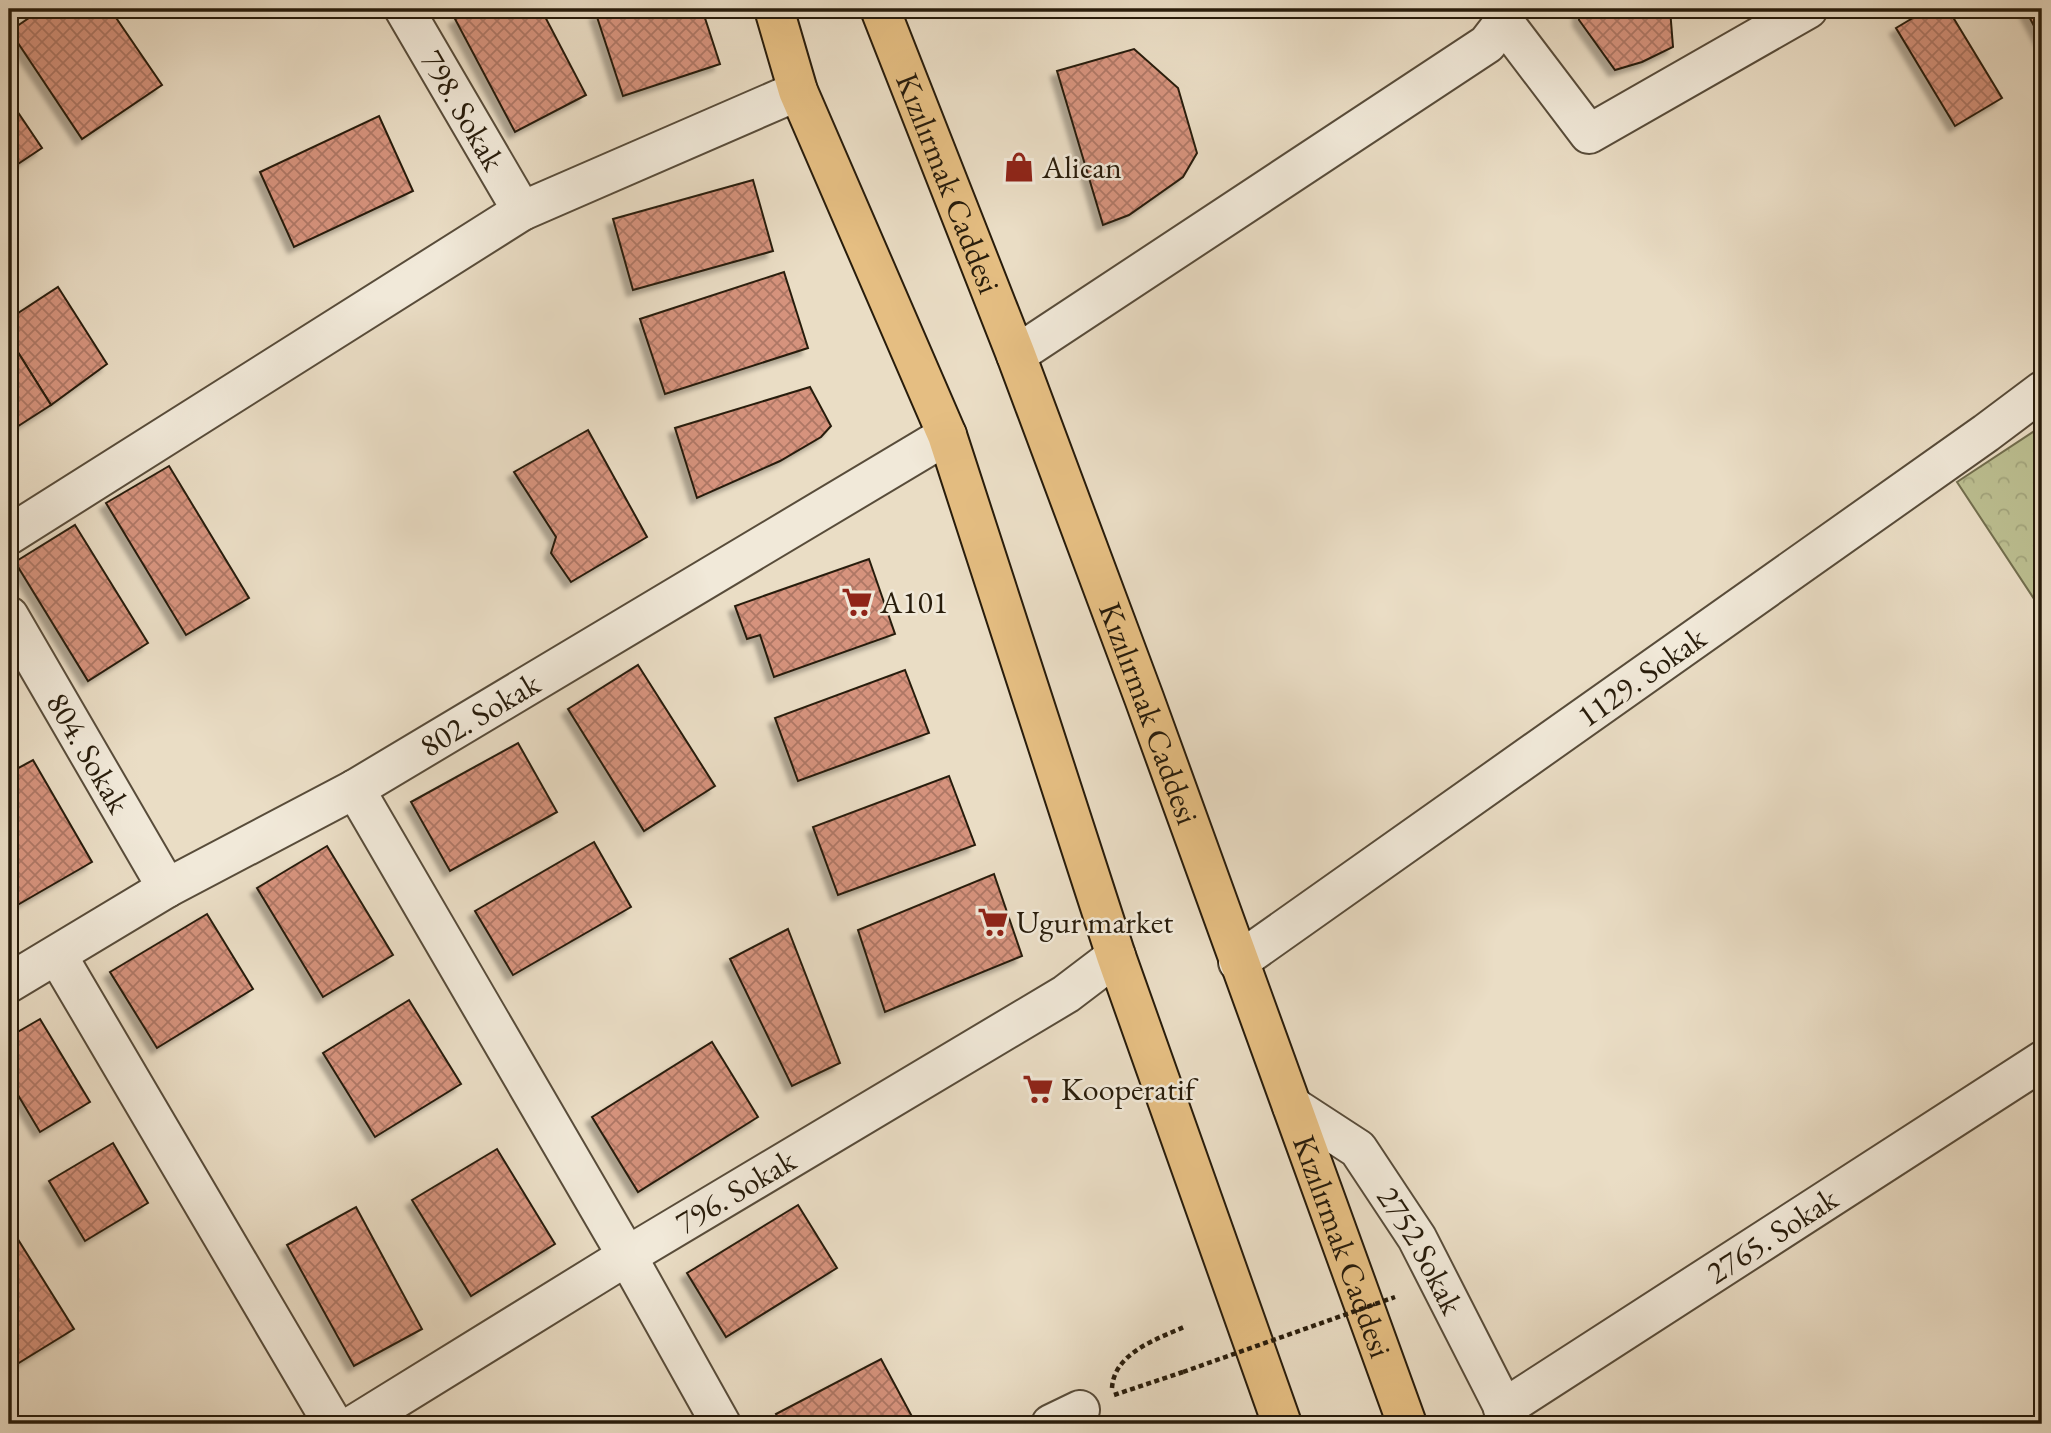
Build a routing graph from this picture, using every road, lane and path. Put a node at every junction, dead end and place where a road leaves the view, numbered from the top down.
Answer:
1 (404, 9) edge
2 (761, 9) edge
3 (774, 9) edge
4 (880, 9) edge
5 (1808, 9) edge
6 (1505, 15) edge
7 (799, 91) junction
8 (522, 211) junction
9 (1016, 355) junction
10 (2042, 391) edge
11 (947, 435) junction
12 (9, 536) edge
13 (9, 616) edge
14 (355, 789) junction
15 (167, 888) junction
16 (57, 955) junction
17 (1116, 956) junction
18 (1238, 962) junction
19 (9, 983) edge
20 (2042, 1062) edge
21 (1292, 1106) junction
22 (627, 1256) junction
23 (1395, 1297) dead end
24 (1184, 1327) dead end
25 (1507, 1416) edge
26 (332, 1424) edge
27 (355, 1424) edge
28 (721, 1424) edge
29 (1282, 1424) edge
30 (1407, 1424) edge

1 - 8 street, 798. Sokak
2 - 7 main road
3 - 7 main road
4 - 9 main road, Kızılırmak Caddesi
5 - 6 street
6 - 9 street
7 - 8 street
7 - 11 main road
8 - 12 street
9 - 18 main road, Kızılırmak Caddesi
10 - 18 street, 1129. Sokak
11 - 14 street, 802. Sokak
11 - 17 main road
13 - 15 street, 804. Sokak
14 - 15 street, 802. Sokak
14 - 22 street
15 - 16 street, 802. Sokak
16 - 19 street, 802. Sokak
16 - 26 street
17 - 22 street, 796. Sokak
17 - 29 main road
18 - 21 main road, Kızılırmak Caddesi
20 - 25 street, 2765. Sokak
21 - 25 street, 2752 Sokak
21 - 30 main road, Kızılırmak Caddesi
22 - 27 street, 796. Sokak
22 - 28 street
23 - 24 path, bridge

